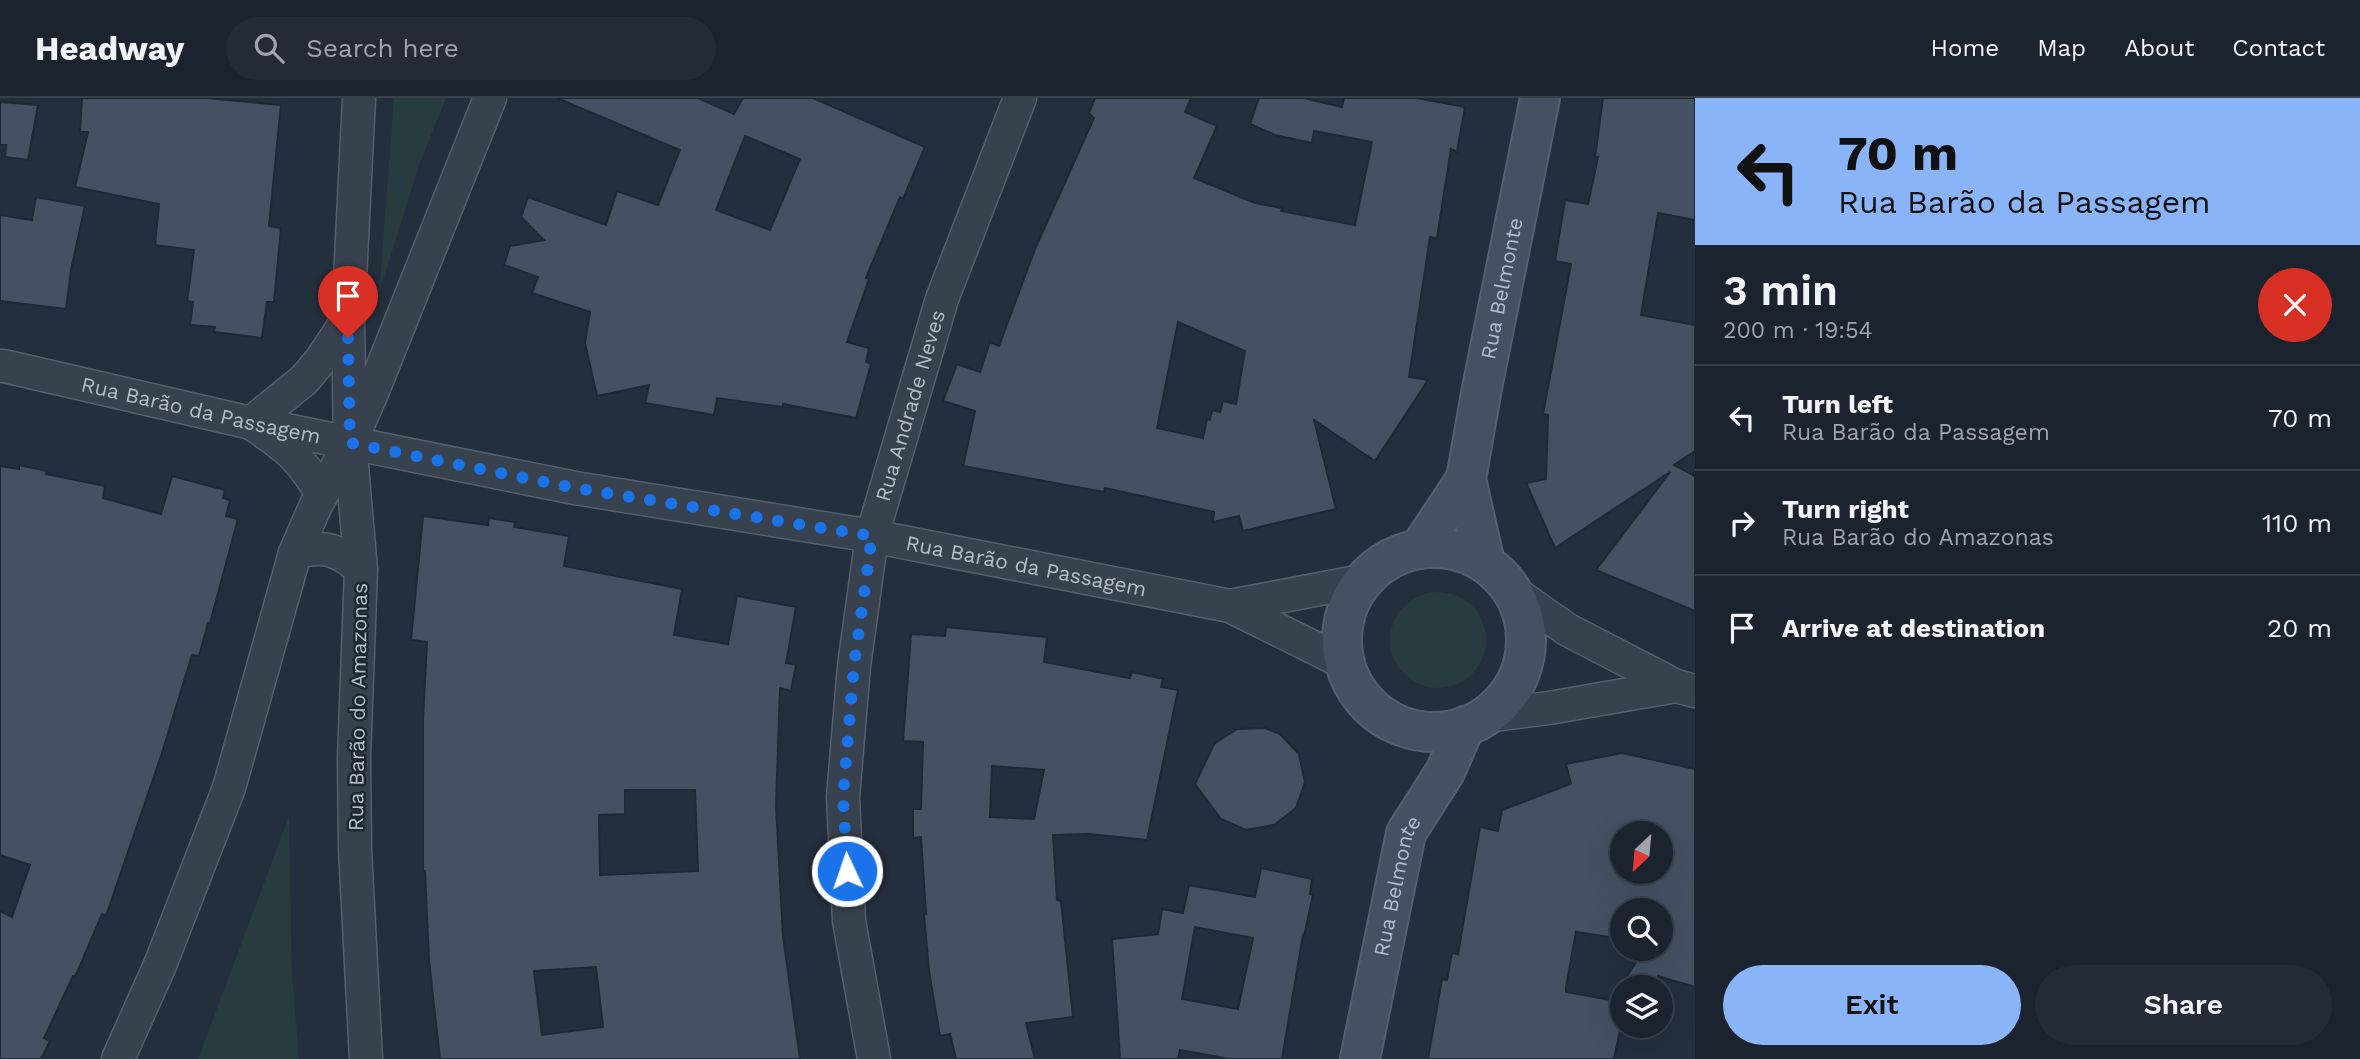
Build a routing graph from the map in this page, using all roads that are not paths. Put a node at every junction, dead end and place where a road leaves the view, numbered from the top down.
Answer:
1 (359, 98) edge
2 (490, 98) edge
3 (1020, 98) edge
4 (1540, 98) edge
5 (348, 319) junction
6 (349, 356) junction
7 (1, 365) edge
8 (383, 367) junction
9 (251, 423) junction
10 (350, 443) junction
11 (1466, 479) junction
12 (321, 494) junction
13 (872, 536) junction
14 (1420, 548) junction
15 (295, 553) junction
16 (1485, 563) junction
17 (361, 570) junction
18 (1362, 581) junction
19 (1512, 591) junction
20 (1230, 606) junction
21 (1345, 663) junction
22 (1685, 688) edge
23 (1475, 721) junction
24 (118, 1059) edge
25 (366, 1059) edge
26 (874, 1059) edge
27 (1360, 1059) edge

1 - 5 street, Rua Barão do Amazonas
2 - 8 street
3 - 13 street, Rua Andrade Neves
4 - 11 main road, Rua Belmonte
5 - 6 street, Rua Barão do Amazonas
5 - 9 street
6 - 8 street
6 - 10 street, Rua Barão do Amazonas
7 - 9 street, Rua Barão da Passagem
8 - 10 street
9 - 10 street, Rua Barão da Passagem
9 - 12 street
10 - 12 street
10 - 13 street, Rua Barão da Passagem
10 - 17 street, Rua Barão do Amazonas
11 - 14 main road, Rua Belmonte
11 - 16 main road, Rua Belmonte
12 - 15 street
13 - 20 street, Rua Barão da Passagem
13 - 26 street, Rua Andrade Neves
14 - 16 main road
14 - 18 main road
15 - 17 street
15 - 24 street
16 - 19 main road
17 - 25 street, Rua Barão do Amazonas
18 - 20 street, Rua Barão da Passagem
18 - 21 main road
19 - 22 street
19 - 23 main road
20 - 21 street, Rua Barão da Passagem
21 - 23 main road
22 - 23 street
23 - 27 main road, Rua Belmonte

